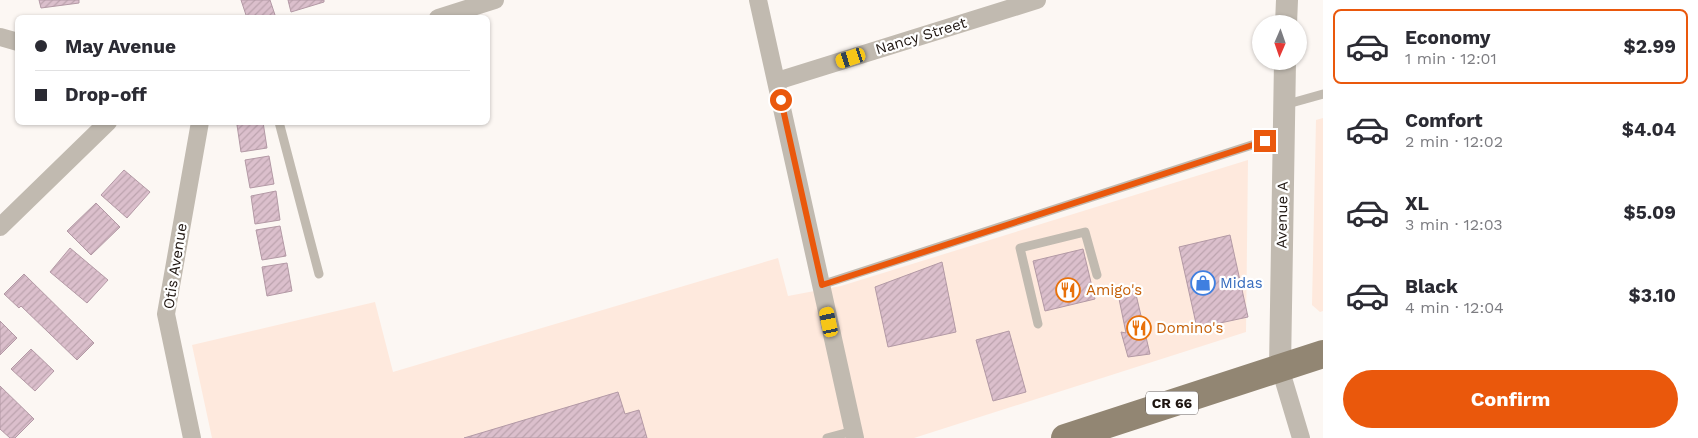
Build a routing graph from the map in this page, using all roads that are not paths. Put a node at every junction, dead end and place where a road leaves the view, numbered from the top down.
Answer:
1 (495, 0) edge
2 (758, 0) edge
3 (1037, 0) edge
4 (1287, 0) edge
5 (448, 15) edge
6 (1286, 15) edge
7 (0, 36) edge
8 (15, 41) edge
9 (1285, 70) edge
10 (777, 81) junction
11 (1323, 94) edge
12 (1284, 105) junction
13 (105, 125) edge
14 (199, 125) edge
15 (280, 125) edge
16 (1283, 135) junction
17 (0, 227) edge
18 (318, 274) dead end
19 (1097, 275) dead end
20 (822, 285) junction
21 (1038, 324) dead end
22 (1323, 354) edge
23 (1280, 368) junction
24 (854, 434) edge
25 (192, 438) edge
26 (827, 438) edge
27 (1065, 438) edge
28 (1301, 438) edge

1 - 5 street
2 - 10 street
3 - 10 street, Nancy Street
4 - 6 street
7 - 8 street
9 - 12 street, Avenue A
10 - 20 street
11 - 12 lane
12 - 16 street, Avenue A
13 - 17 street
14 - 25 street, Otis Avenue
15 - 18 lane
16 - 20 lane
16 - 23 street, Avenue A
19 - 21 lane
20 - 24 street
22 - 23 main road, CR 66
23 - 27 main road, CR 66
23 - 28 street
24 - 26 lane

